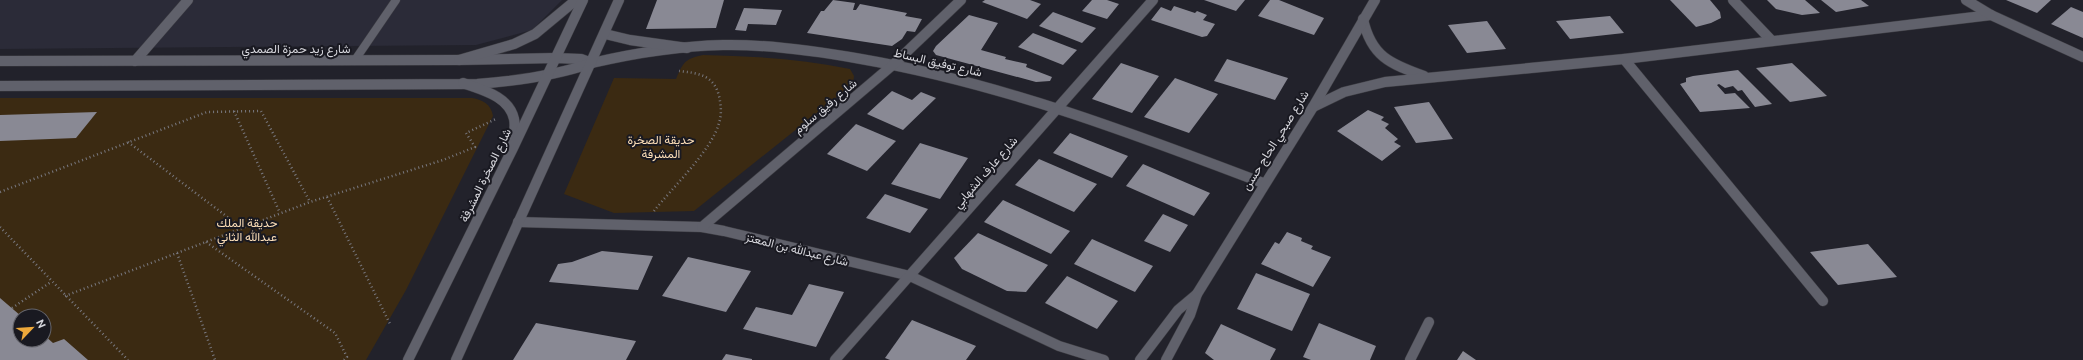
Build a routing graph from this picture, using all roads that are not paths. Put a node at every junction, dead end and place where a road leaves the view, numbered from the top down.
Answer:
1 (188, 0) edge
2 (396, 0) edge
3 (576, 0) edge
4 (583, 0) edge
5 (619, 0) edge
6 (960, 0) edge
7 (1153, 0) edge
8 (1375, 0) edge
9 (1733, 0) edge
10 (1966, 0) edge
11 (1991, 15) junction
12 (1363, 19) junction
13 (605, 34) junction
14 (1772, 41) junction
15 (687, 48) junction
16 (2083, 57) edge
17 (555, 58) junction
18 (1624, 59) junction
19 (356, 60) junction
20 (459, 60) junction
21 (0, 61) edge
22 (135, 61) junction
23 (592, 63) junction
24 (895, 63) junction
25 (546, 78) junction
26 (1428, 78) junction
27 (463, 83) junction
28 (0, 86) edge
29 (1059, 107) junction
30 (1313, 107) junction
31 (513, 148) junction
32 (1264, 184) junction
33 (518, 222) junction
34 (702, 227) junction
35 (910, 276) junction
36 (1197, 294) junction
37 (1823, 301) dead end
38 (1429, 322) dead end
39 (1060, 346) junction
40 (408, 360) edge
41 (456, 360) edge
42 (835, 360) edge
43 (1080, 360) edge
44 (1104, 360) edge
45 (1140, 360) edge
46 (1166, 360) edge
47 (1410, 360) edge

1 - 22 street
2 - 19 lane
3 - 20 street
4 - 17 street, شارع الصخرة المشرفة
5 - 13 street
6 - 24 street, شارع رفيق سلوم
7 - 29 street, شارع عارف الشهابي
8 - 12 street, شارع صبحي الحاج حسن
9 - 14 street
10 - 11 street
11 - 14 street
11 - 16 street
12 - 26 street
12 - 30 street, شارع صبحي الحاج حسن
13 - 15 street
13 - 23 street
14 - 18 street
15 - 23 street, شارع توفيق البساط
15 - 24 street, شارع توفيق البساط
17 - 20 street, شارع زيد حمزة الصمدي
17 - 23 street, شارع زيد حمزة الصمدي
17 - 25 street, شارع الصخرة المشرفة
18 - 26 street
18 - 37 street
19 - 20 street, شارع زيد حمزة الصمدي
19 - 22 street, شارع زيد حمزة الصمدي
21 - 22 street, شارع زيد حمزة الصمدي
23 - 25 street
23 - 33 street
24 - 29 street, شارع توفيق البساط
24 - 34 street, شارع رفيق سلوم
25 - 27 street
25 - 31 street, شارع الصخرة المشرفة
26 - 30 street
27 - 28 street
27 - 31 street
29 - 32 street, شارع توفيق البساط
29 - 35 street, شارع عارف الشهابي
30 - 32 street, شارع صبحي الحاج حسن
31 - 40 street, شارع الصخرة المشرفة
32 - 36 street, شارع صبحي الحاج حسن
33 - 34 street, شارع عبدالله بن المعتز
33 - 41 street
34 - 35 street, شارع عبدالله بن المعتز
35 - 39 street, شارع عبدالله بن المعتز
35 - 42 street, شارع عارف الشهابي
36 - 45 street, شارع صبحي الحاج حسن
36 - 46 street, شارع صبحي الحاج حسن
38 - 47 street
39 - 43 street, شارع عبدالله بن المعتز
39 - 44 street, شارع عبدالله بن المعتز

